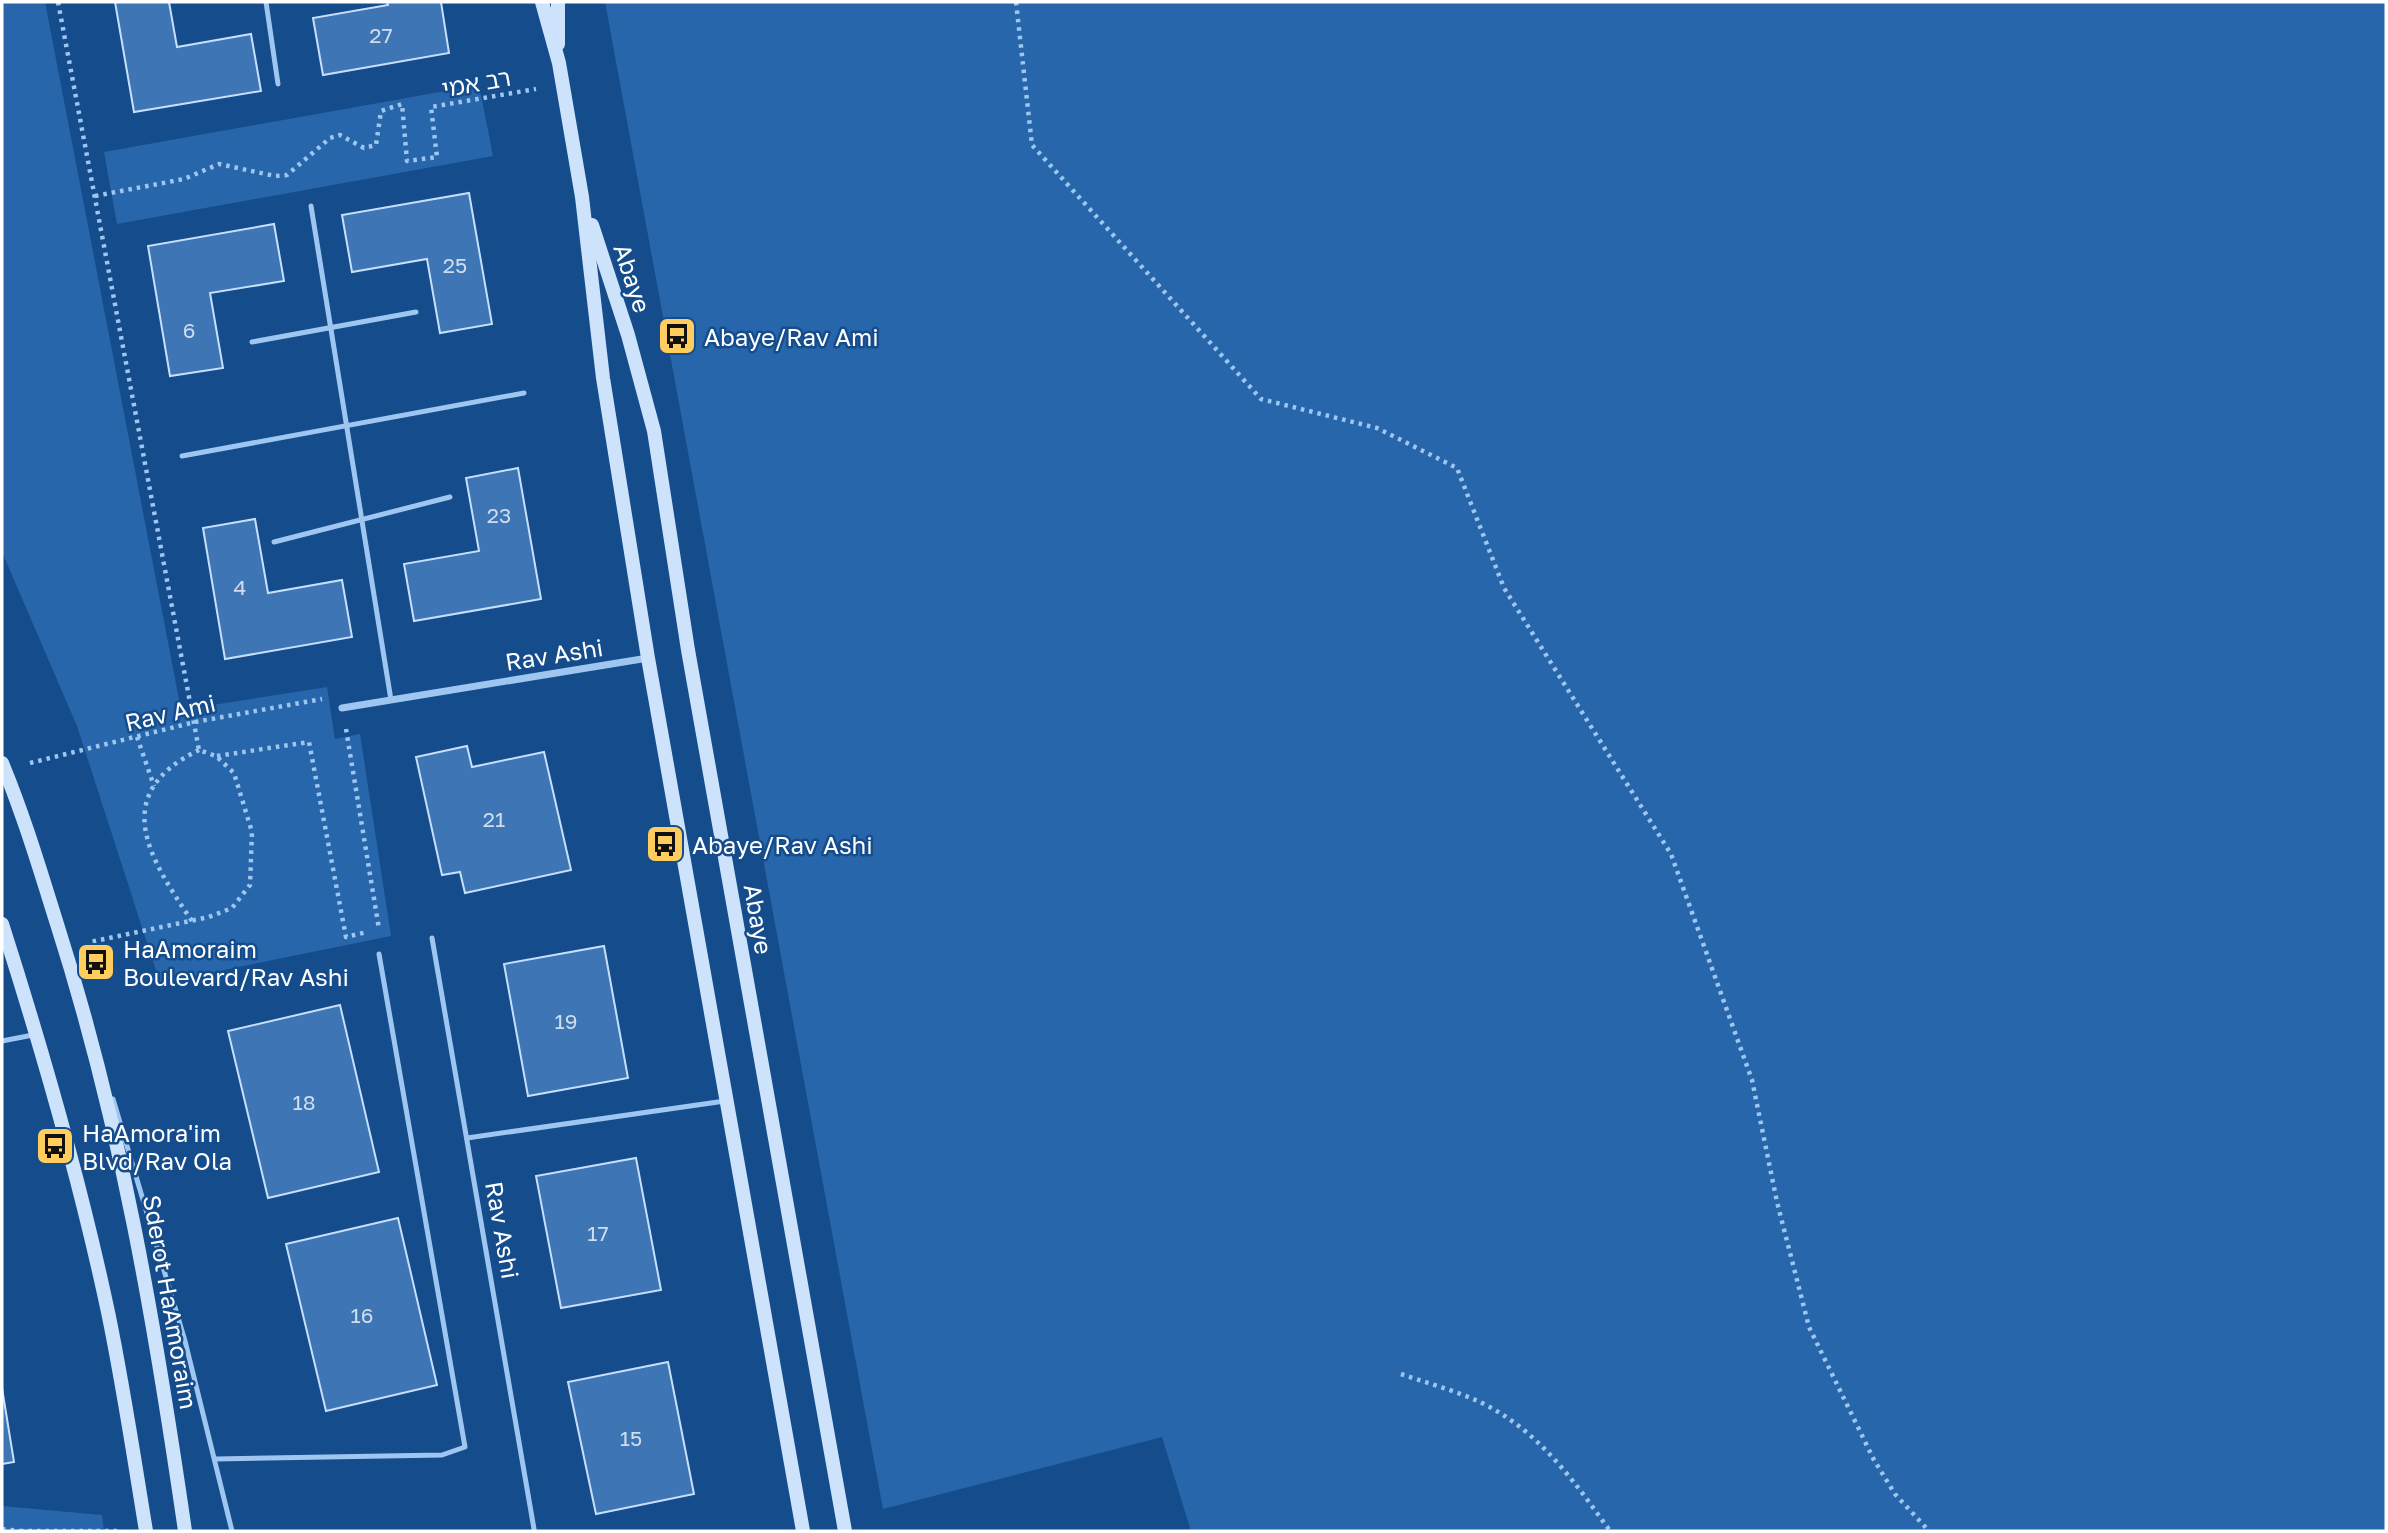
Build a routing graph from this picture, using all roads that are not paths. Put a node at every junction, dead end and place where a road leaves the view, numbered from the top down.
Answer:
1 (266, 2) edge
2 (542, 2) edge
3 (558, 2) edge
4 (559, 63) junction
5 (278, 84) dead end
6 (582, 197) junction
7 (311, 206) dead end
8 (416, 312) dead end
9 (330, 327) junction
10 (252, 342) dead end
11 (524, 393) dead end
12 (346, 425) junction
13 (182, 456) dead end
14 (450, 497) dead end
15 (361, 519) junction
16 (274, 542) dead end
17 (648, 658) junction
18 (391, 700) junction
19 (342, 708) road end
20 (3, 767) edge
21 (2, 924) edge
22 (432, 938) dead end
23 (379, 954) dead end
24 (75, 982) junction
25 (37, 1034) junction
26 (2, 1041) edge
27 (728, 1100) junction
28 (467, 1138) junction
29 (216, 1459) junction
30 (534, 1529) dead end
31 (146, 1531) edge
32 (184, 1531) edge
33 (232, 1531) edge
34 (803, 1531) edge
35 (845, 1531) edge

1 - 5 lane
2 - 4 street, Abaye
3 - 4 street, Abaye
4 - 6 street, Abaye
6 - 17 street, Abaye
6 - 35 street, Abaye
7 - 9 lane
8 - 9 lane
9 - 10 lane
9 - 12 lane
11 - 12 lane
12 - 13 lane
12 - 15 lane
14 - 15 lane
15 - 16 lane
15 - 18 lane
17 - 18 street, Rav Ashi
17 - 27 street, Abaye
18 - 19 street, Rav Ashi
20 - 24 street, Sderot HaAmoraim
21 - 25 street
22 - 28 lane, Rav Ashi
23 - 29 lane
24 - 29 lane
24 - 32 street, Sderot HaAmoraim
25 - 26 lane
25 - 31 street
27 - 28 lane
27 - 34 street, Abaye
28 - 30 lane, Rav Ashi
29 - 33 lane

